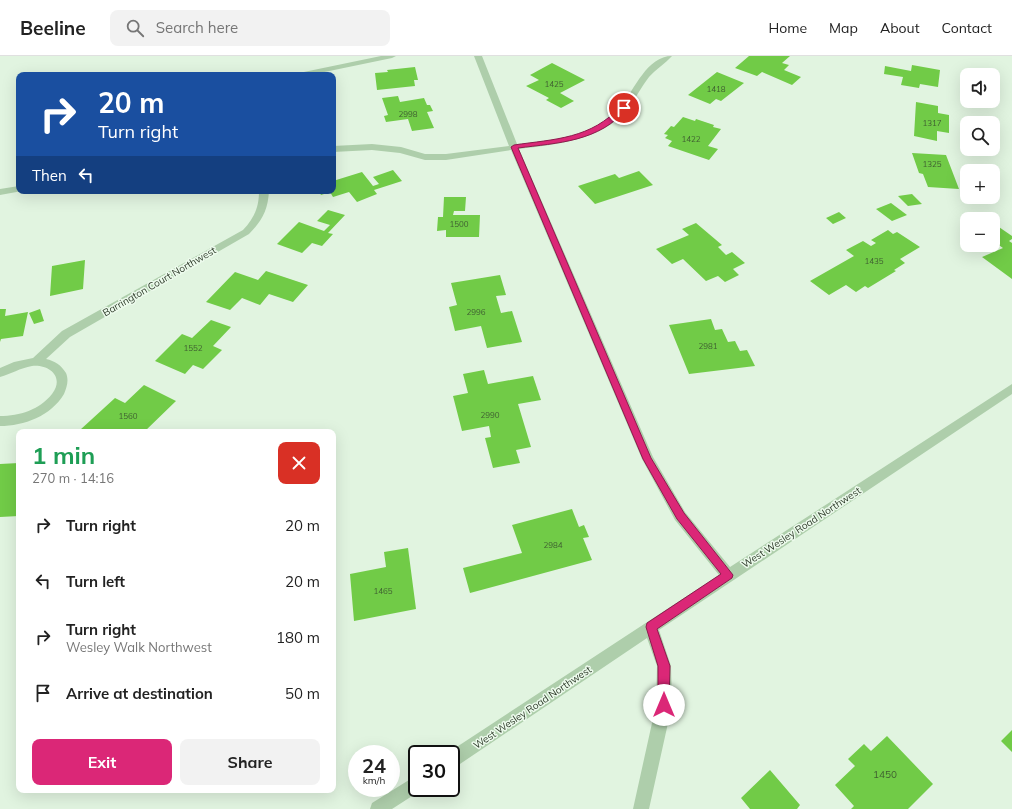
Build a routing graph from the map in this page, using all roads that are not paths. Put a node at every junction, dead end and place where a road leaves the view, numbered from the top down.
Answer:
1 (392, 56) edge
2 (478, 56) edge
3 (668, 56) edge
4 (314, 72) edge
5 (514, 147) junction
6 (336, 149) edge
7 (16, 189) edge
8 (0, 192) edge
9 (264, 194) edge
10 (37, 362) junction
11 (0, 373) edge
12 (1012, 388) edge
13 (0, 421) edge
14 (728, 575) junction
15 (651, 627) junction
16 (460, 754) edge
17 (408, 789) edge
18 (378, 809) edge
19 (641, 809) edge

1 - 4 street
2 - 5 street
3 - 5 street
5 - 6 street
5 - 14 street
7 - 8 street
9 - 10 street, Barrington Court Northwest
10 - 11 street
10 - 13 street
12 - 14 street, West Wesley Road Northwest
14 - 15 street, West Wesley Road Northwest
15 - 16 street, West Wesley Road Northwest
15 - 19 street
17 - 18 street

